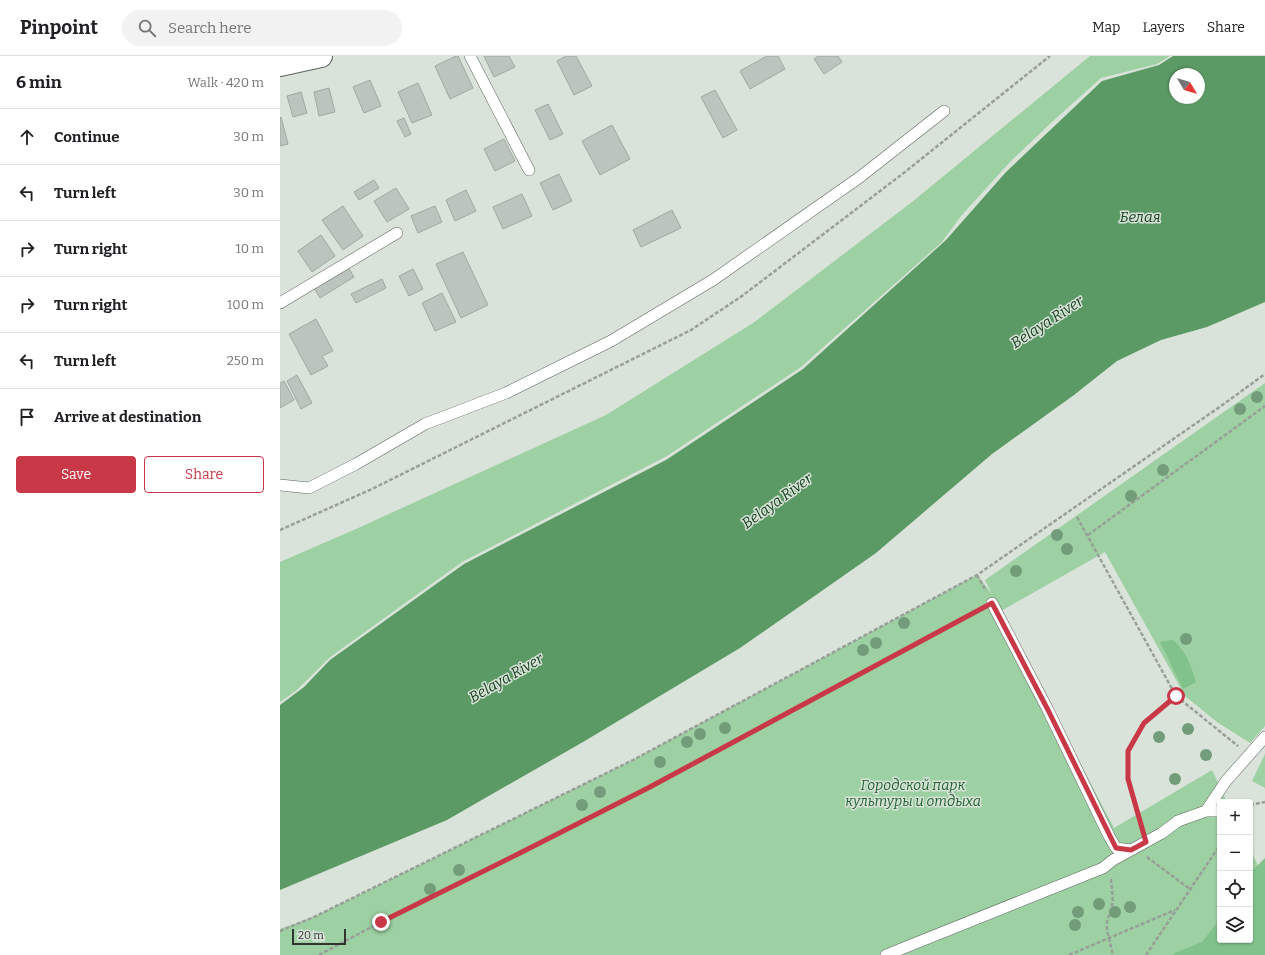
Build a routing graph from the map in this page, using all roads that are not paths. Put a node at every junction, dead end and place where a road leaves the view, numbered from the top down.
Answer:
1 (321, 56) edge
2 (470, 56) edge
3 (280, 65) edge
4 (944, 112) dead end
5 (529, 170) dead end
6 (397, 233) dead end
7 (280, 303) edge
8 (280, 486) edge
9 (992, 603) road end
10 (1265, 737) edge
11 (1206, 811) junction
12 (1217, 811) edge
13 (1135, 851) junction
14 (886, 955) edge

1 - 3 street
2 - 5 lane
4 - 8 lane
6 - 7 lane
9 - 13 lane
10 - 11 lane
11 - 12 lane
11 - 13 lane
13 - 14 lane

